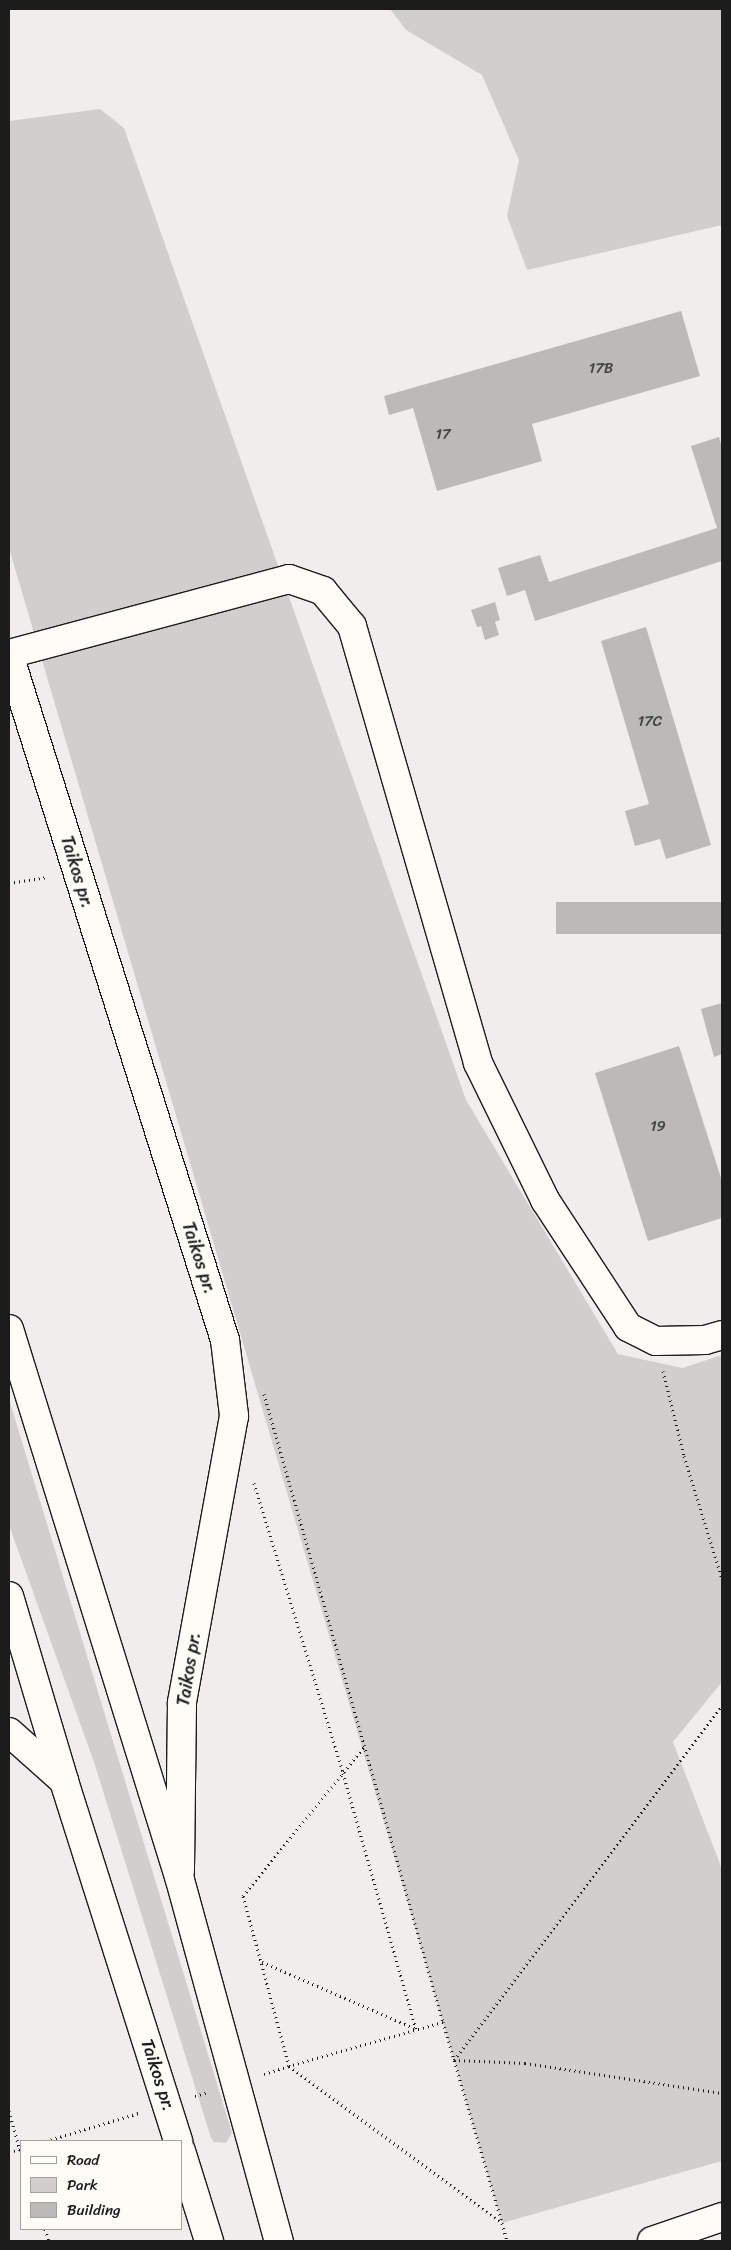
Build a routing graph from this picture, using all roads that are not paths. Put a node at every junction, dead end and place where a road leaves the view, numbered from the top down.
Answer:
1 (9, 655) edge
2 (9, 1329) edge
3 (722, 1334) edge
4 (9, 1596) edge
5 (9, 1732) edge
6 (64, 1781) junction
7 (180, 1880) junction
8 (178, 2140) edge
9 (182, 2154) edge
10 (722, 2217) edge
11 (208, 2241) edge
12 (279, 2241) edge
13 (652, 2241) edge

1 - 3 street
1 - 7 street, Taikos pr.
2 - 7 street, Taikos pr.
4 - 6 street, Taikos pr.
5 - 6 street
6 - 8 street, Taikos pr.
7 - 12 street, Taikos pr.
9 - 11 street
10 - 13 street

